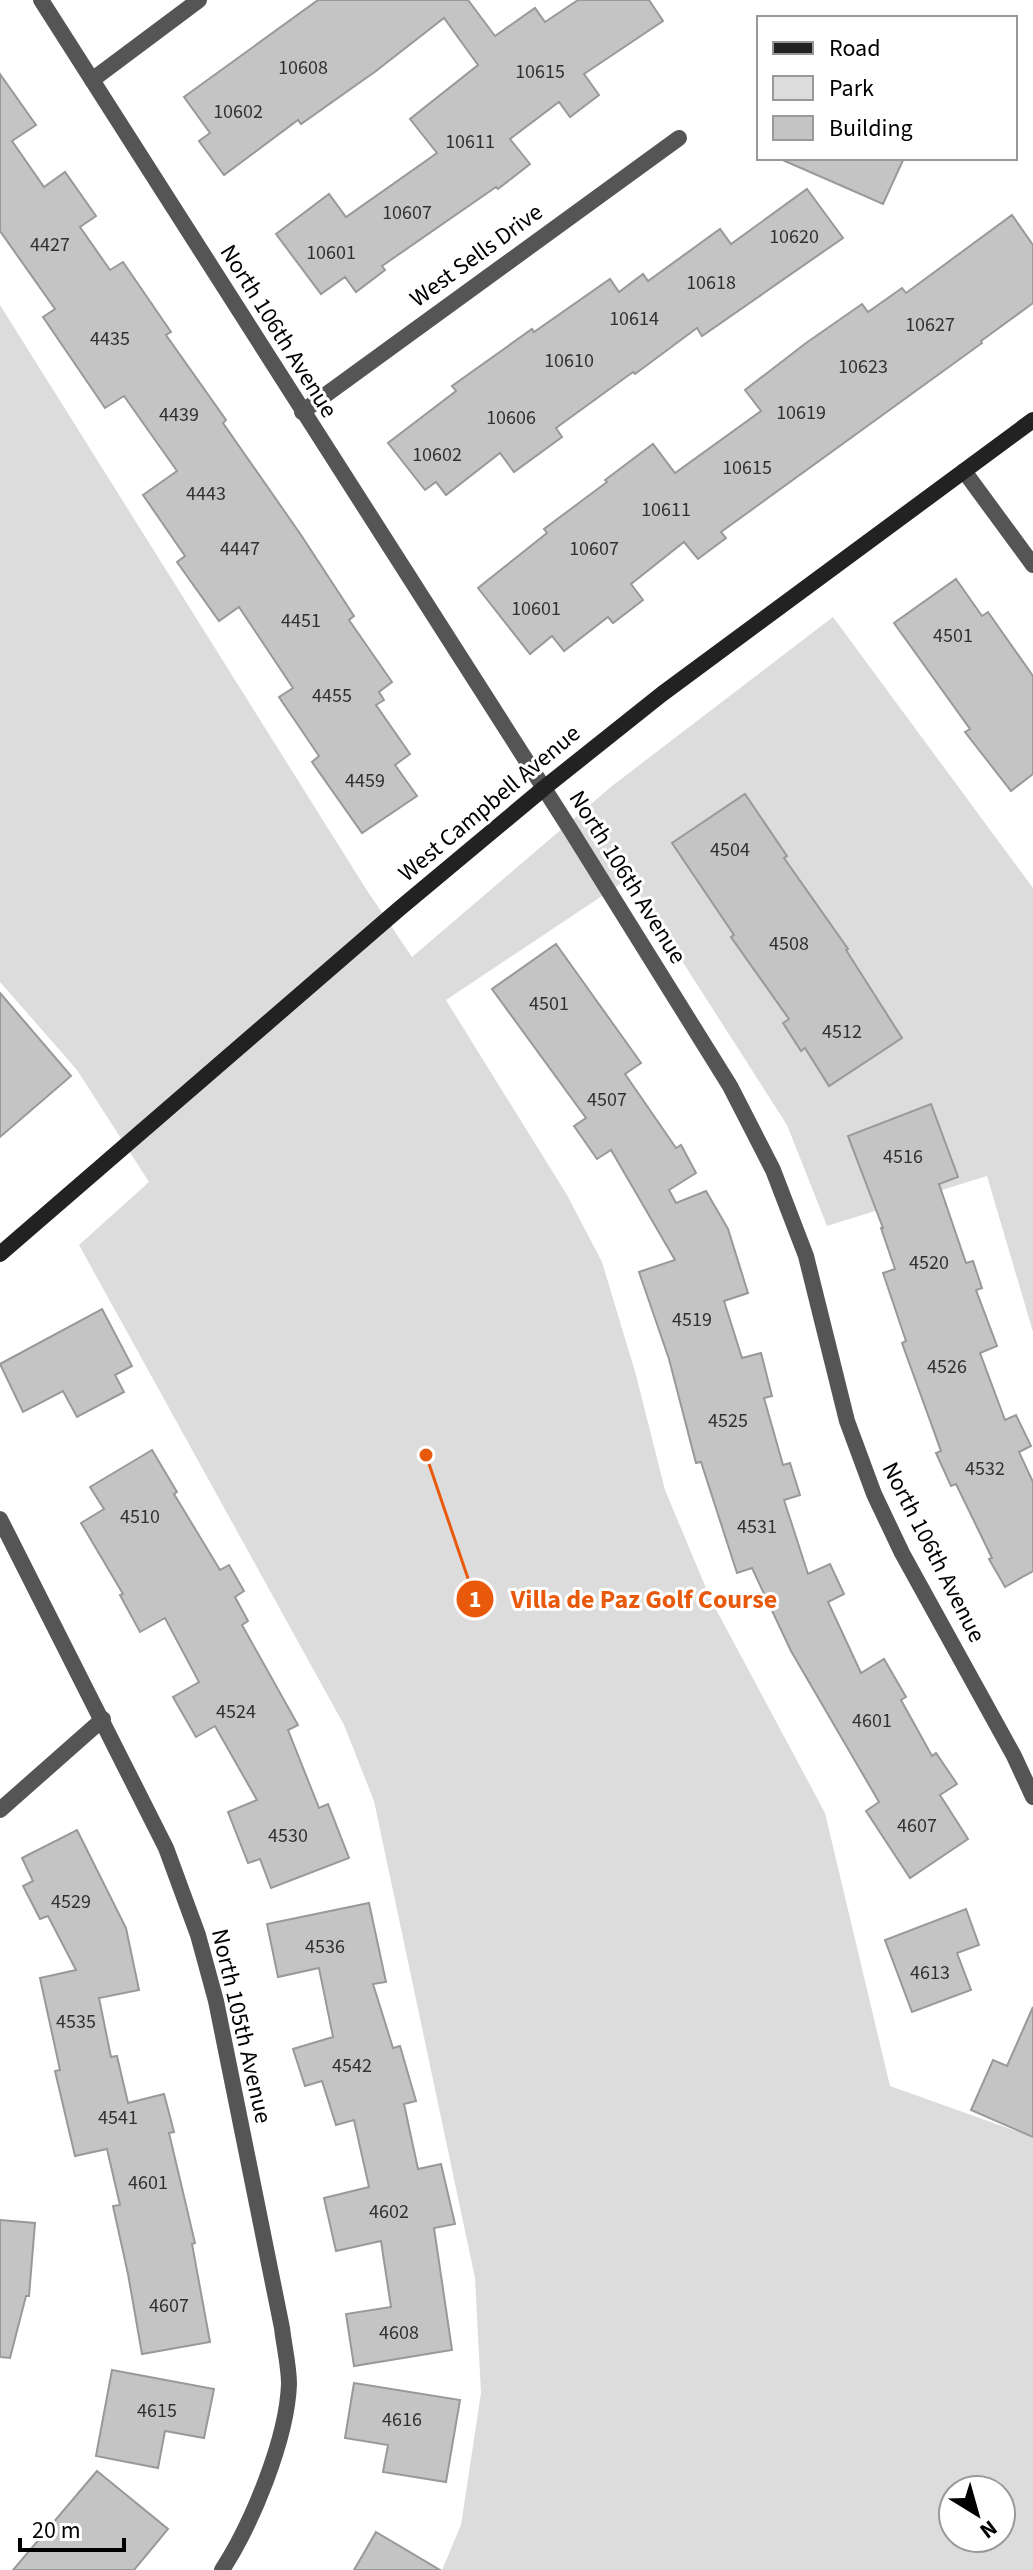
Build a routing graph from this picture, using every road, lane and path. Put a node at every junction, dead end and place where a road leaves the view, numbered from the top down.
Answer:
1 (41, 0) edge
2 (199, 0) edge
3 (92, 80) junction
4 (679, 138) dead end
5 (302, 412) junction
6 (1033, 420) edge
7 (964, 471) junction
8 (1033, 565) edge
9 (544, 788) junction
10 (0, 1254) edge
11 (0, 1519) edge
12 (103, 1719) junction
13 (1033, 1797) edge
14 (0, 1810) edge
15 (222, 2570) edge

1 - 3 street, North 106th Avenue
2 - 3 street
3 - 5 street, North 106th Avenue
4 - 5 street, West Sells Drive
5 - 9 street, North 106th Avenue
6 - 7 street, West Campbell Avenue
7 - 8 street
7 - 9 street, West Campbell Avenue
9 - 10 street, West Campbell Avenue
9 - 13 street, North 106th Avenue
11 - 12 street, North 105th Avenue
12 - 14 street
12 - 15 street, North 105th Avenue

